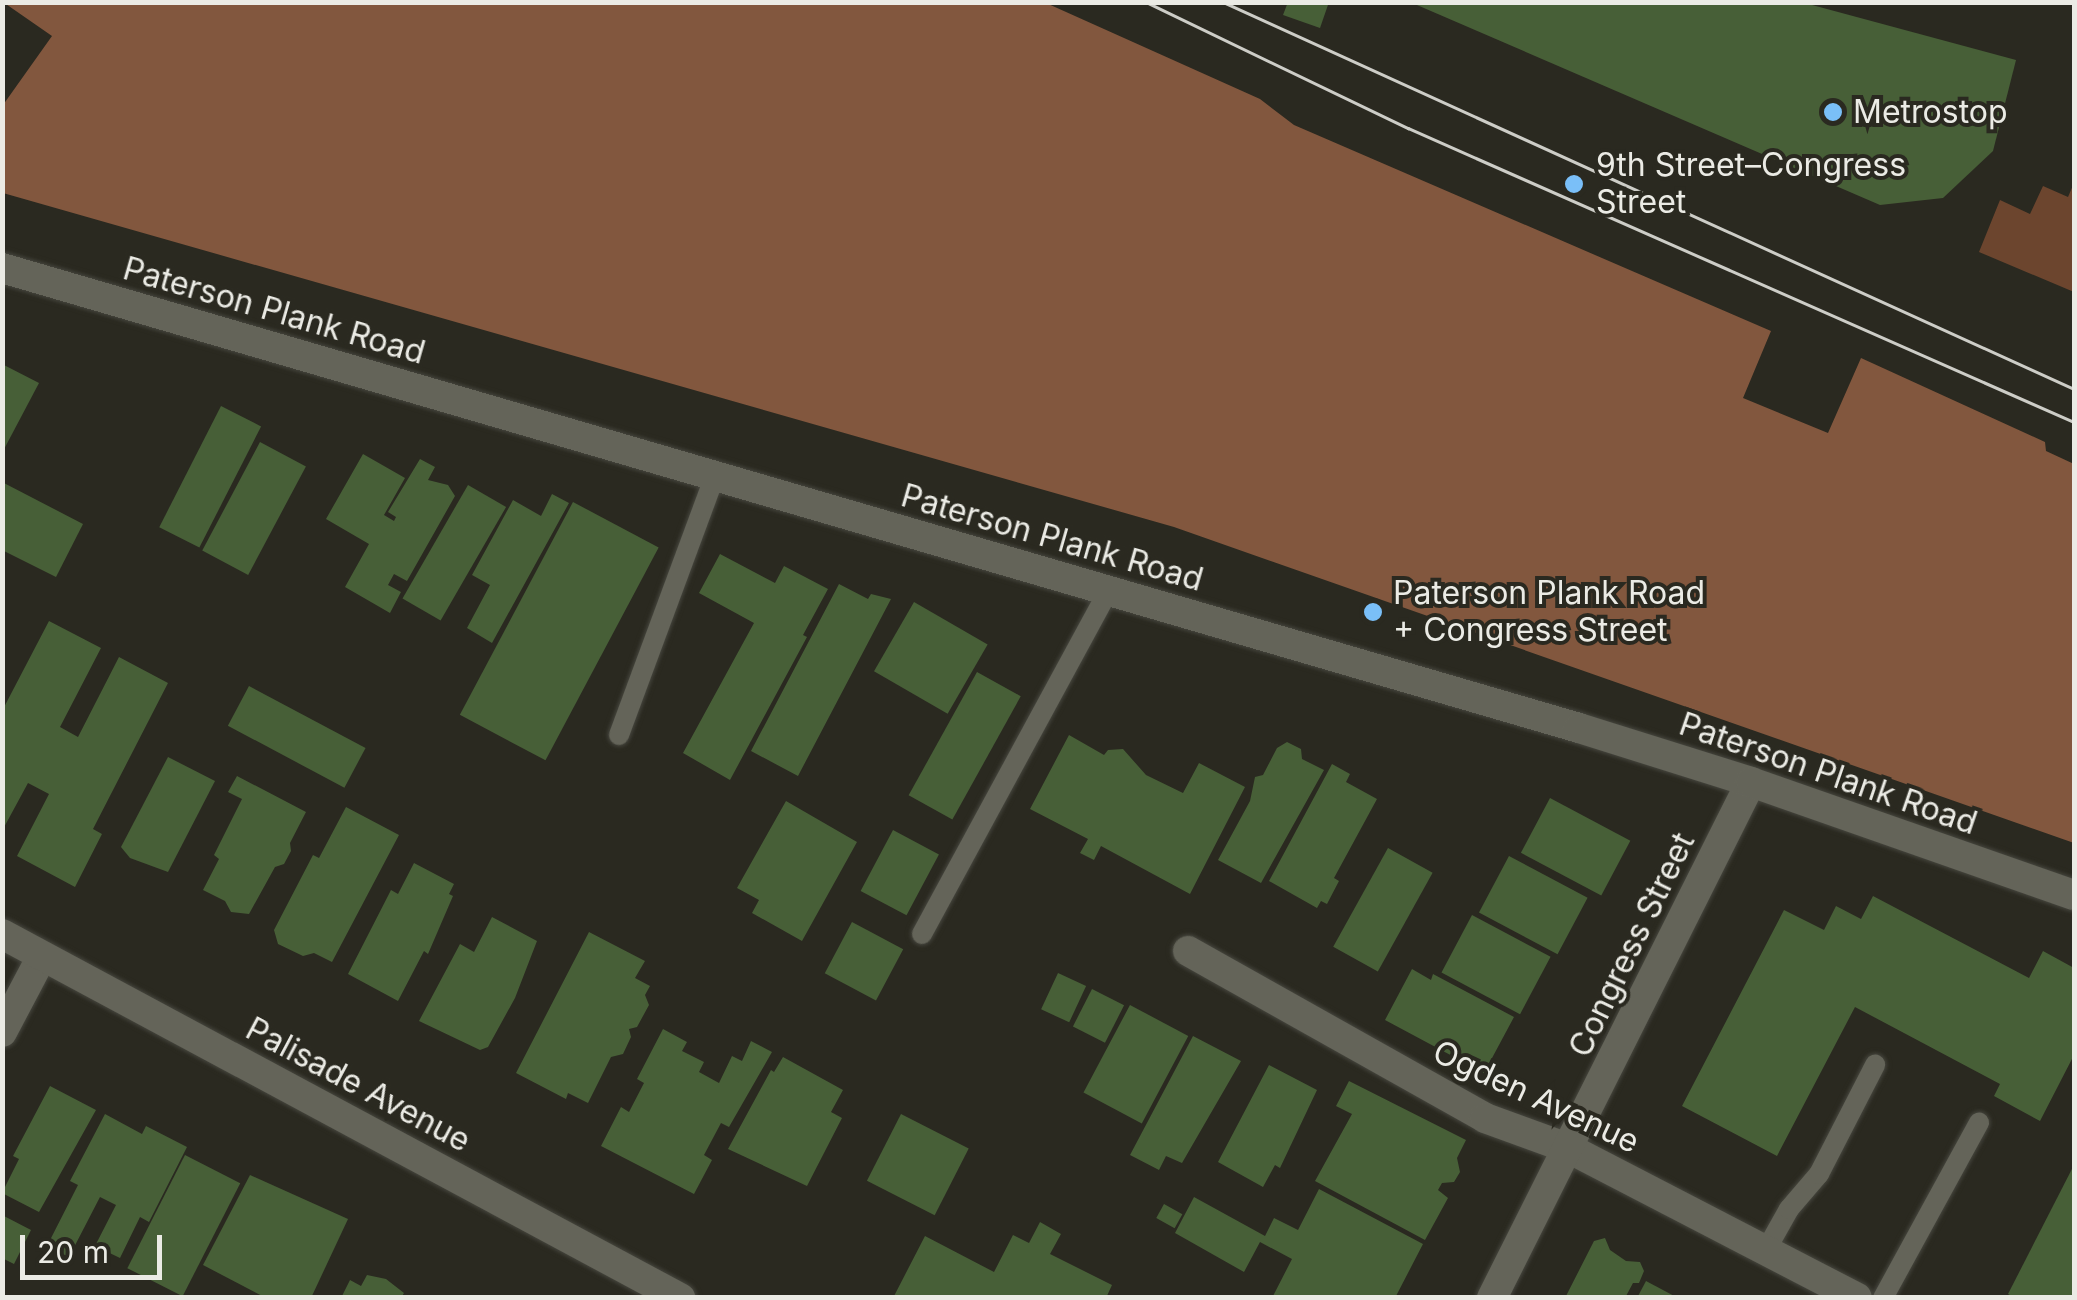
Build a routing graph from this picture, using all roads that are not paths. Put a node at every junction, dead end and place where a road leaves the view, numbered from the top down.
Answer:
1 (2, 268) edge
2 (715, 476) junction
3 (1108, 591) junction
4 (620, 736) dead end
5 (1751, 782) junction
6 (2074, 896) edge
7 (2, 934) edge
8 (922, 934) dead end
9 (1188, 951) dead end
10 (42, 956) junction
11 (2, 1032) edge
12 (1876, 1066) dead end
13 (1979, 1123) dead end
14 (1570, 1148) junction
15 (1766, 1250) junction
16 (680, 1298) edge
17 (1492, 1298) edge
18 (1857, 1298) edge
19 (1882, 1298) edge

1 - 2 main road, Paterson Plank Road
2 - 3 main road, Paterson Plank Road
2 - 4 lane
3 - 5 main road, Paterson Plank Road
3 - 8 lane
5 - 6 main road, Paterson Plank Road
5 - 14 main road, Congress Street
7 - 10 main road, Palisade Avenue
9 - 14 main road, Ogden Avenue
10 - 11 main road
10 - 16 main road, Palisade Avenue
12 - 15 lane
13 - 19 lane
14 - 15 main road, Ogden Avenue
14 - 17 main road, Congress Street
15 - 18 main road, Ogden Avenue

